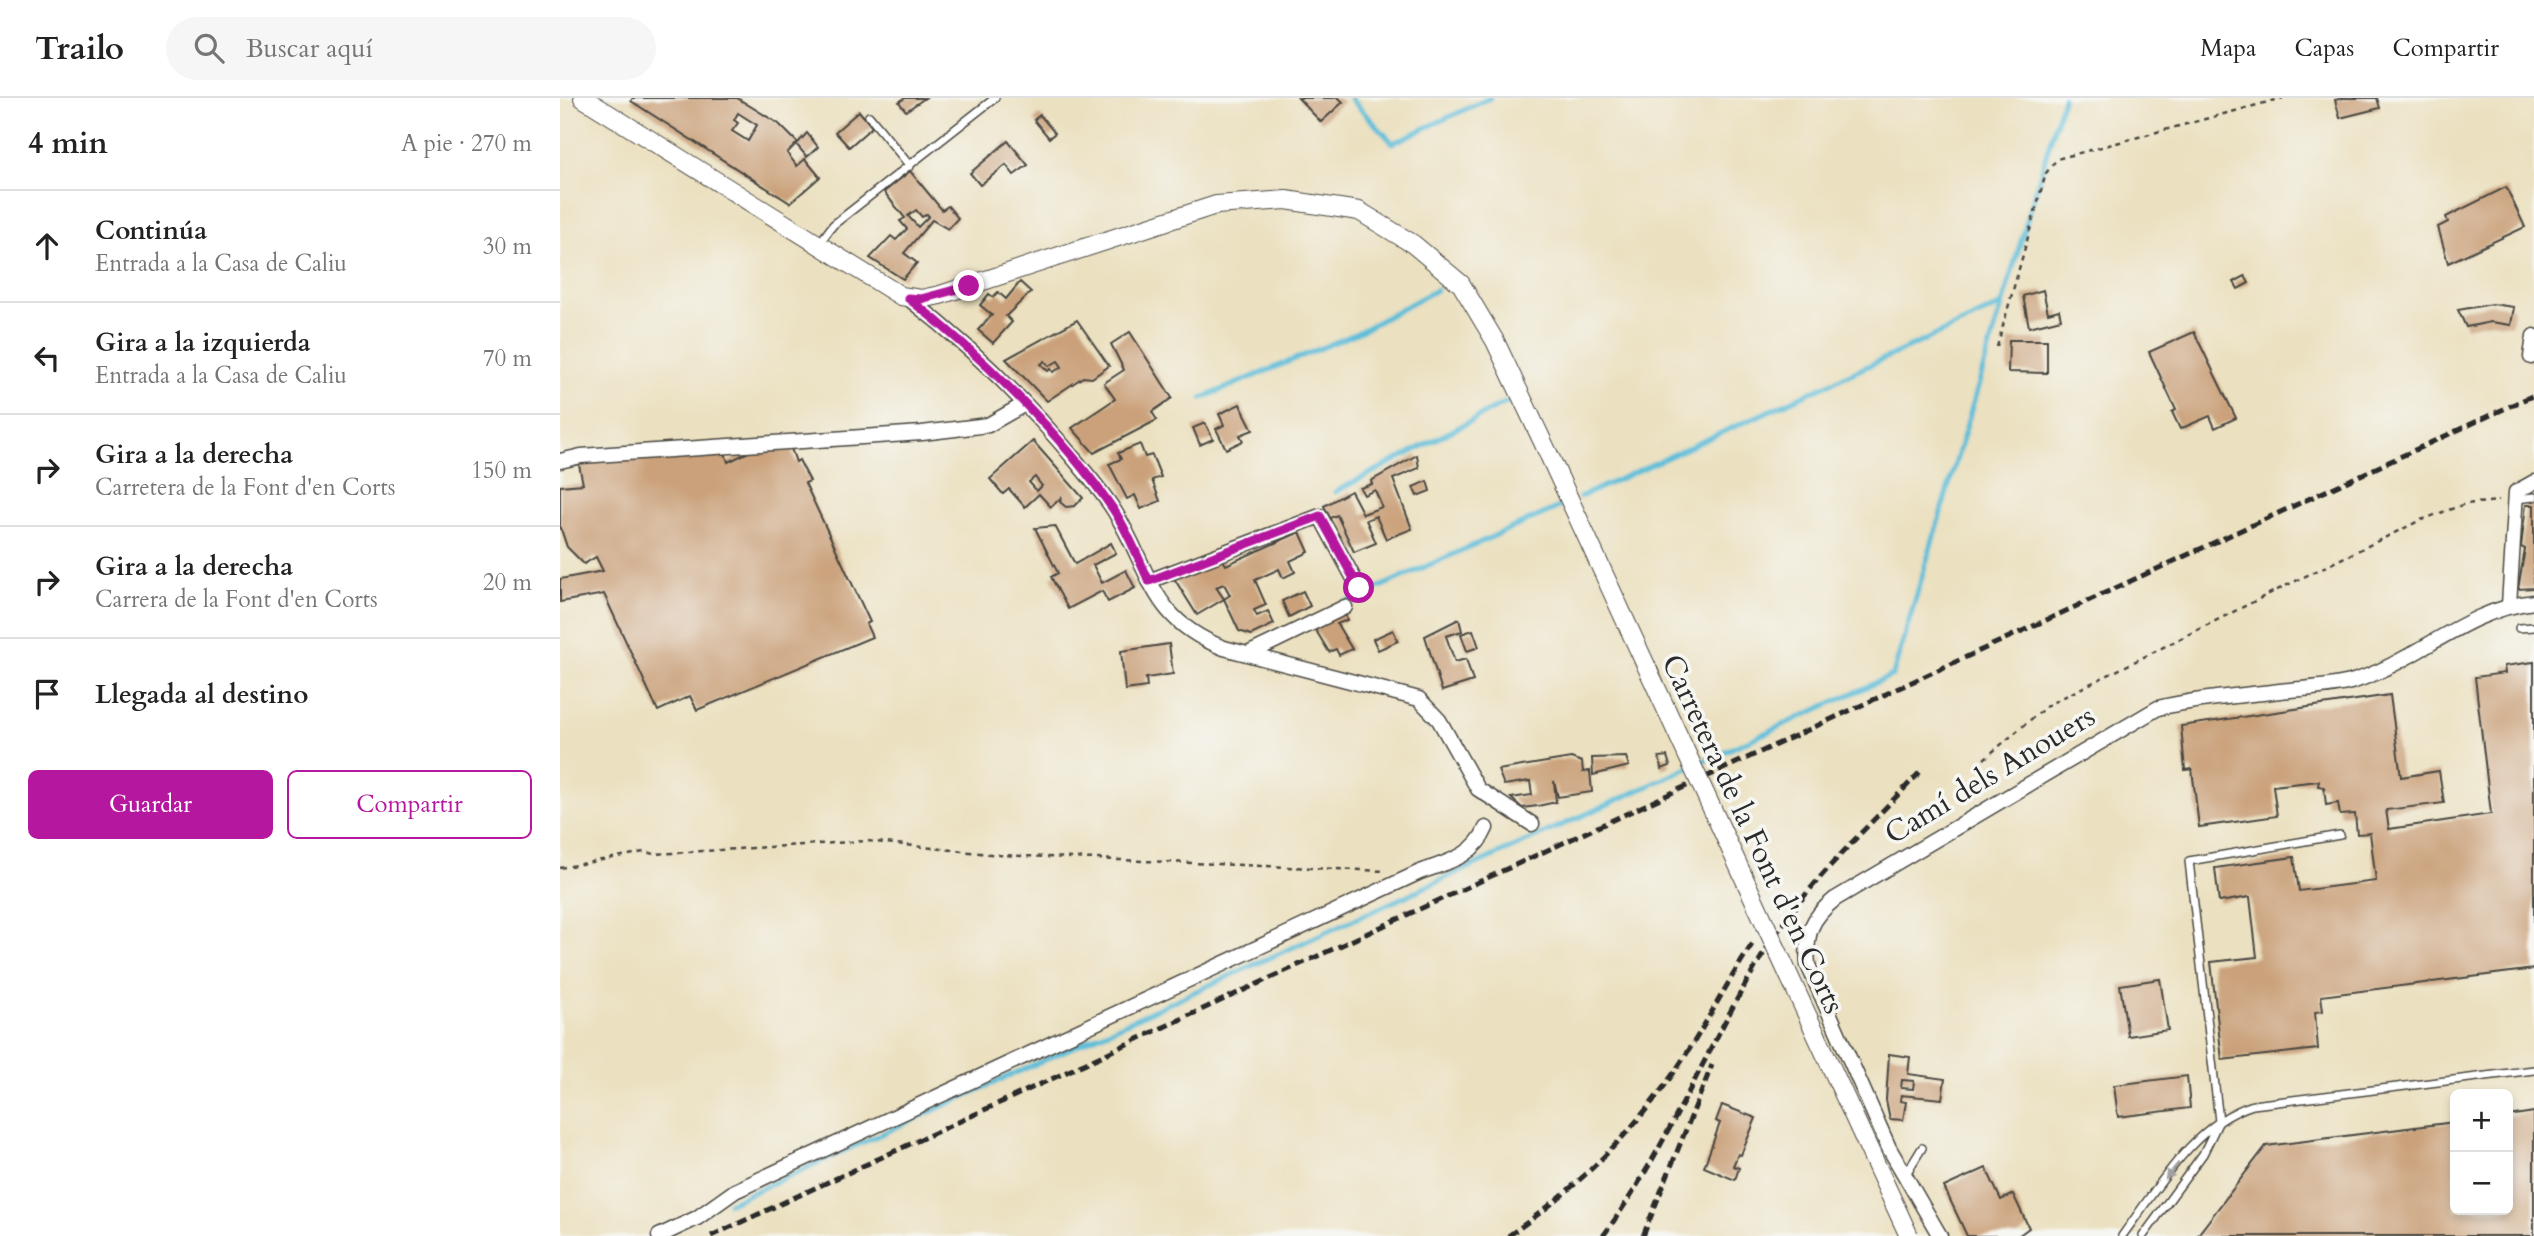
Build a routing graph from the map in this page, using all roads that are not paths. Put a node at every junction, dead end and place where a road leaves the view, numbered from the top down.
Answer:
1 (583, 98) edge
2 (995, 98) edge
3 (869, 116) dead end
4 (910, 166) junction
5 (818, 246) junction
6 (908, 298) junction
7 (2534, 335) edge
8 (2531, 357) dead end
9 (1023, 405) junction
10 (560, 461) edge
11 (2534, 482) edge
12 (2534, 498) edge
13 (2516, 499) junction
14 (1149, 581) junction
15 (1359, 588) dead end
16 (2534, 602) edge
17 (2510, 604) junction
18 (1345, 607) dead end
19 (2534, 626) edge
20 (2519, 628) dead end
21 (1250, 653) junction
22 (1532, 824) dead end
23 (1486, 828) dead end
24 (2340, 835) dead end
25 (2534, 1070) edge
26 (2219, 1121) junction
27 (1922, 1148) dead end
28 (1904, 1178) junction
29 (659, 1236) edge
30 (1909, 1236) edge
31 (1940, 1236) edge
32 (2122, 1236) edge
33 (2143, 1236) edge

1 - 5 street
2 - 4 lane
3 - 4 lane
4 - 5 lane
5 - 6 street
6 - 9 street
6 - 30 street, Carretera de la Font d'en Corts, bridge
7 - 8 street
9 - 10 street
9 - 14 street
11 - 13 street
12 - 13 lane
13 - 17 street
14 - 15 street
14 - 21 street
16 - 17 street, Camí dels Anouers
17 - 28 street, Camí dels Anouers
18 - 21 street
19 - 20 lane
21 - 22 street
23 - 29 street
24 - 26 lane
25 - 26 lane
26 -> 32 lane
26 - 33 lane
27 - 28 lane
28 - 31 street, Camí dels Anouers

